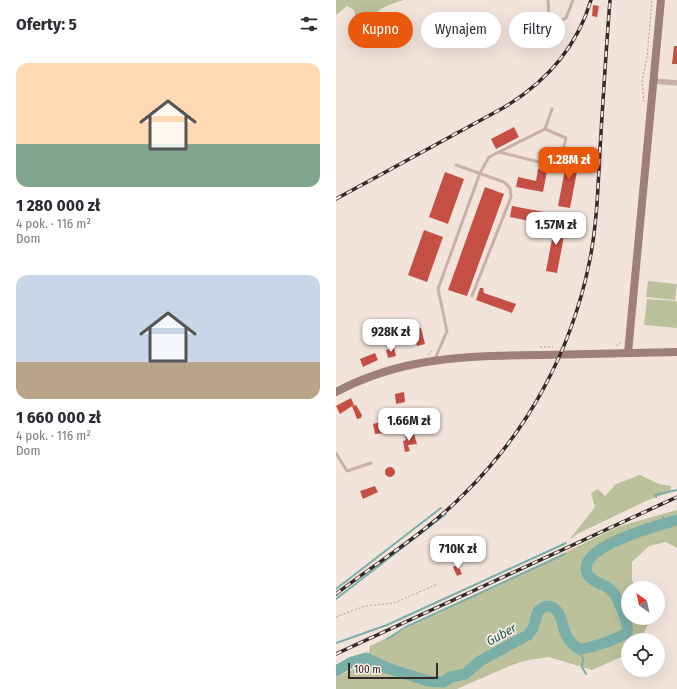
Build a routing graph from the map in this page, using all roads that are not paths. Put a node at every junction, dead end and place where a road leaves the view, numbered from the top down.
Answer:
1 (548, 0) edge
2 (573, 0) edge
3 (662, 0) edge
4 (653, 81) junction
5 (677, 82) edge
6 (552, 109) dead end
7 (545, 129) junction
8 (499, 152) junction
9 (456, 165) dead end
10 (480, 173) junction
11 (472, 296) dead end
12 (677, 352) edge
13 (628, 353) junction
14 (435, 359) junction
15 (336, 392) edge
16 (336, 453) edge
17 (371, 463) dead end

1 - 2 lane
3 - 4 street
4 - 5 street
4 - 13 street
6 - 7 lane
7 - 8 lane
7 - 8 lane
8 - 10 lane
9 - 10 lane
10 - 11 lane
10 - 14 lane
12 - 13 street
13 - 14 street
14 - 15 street
16 - 17 lane

